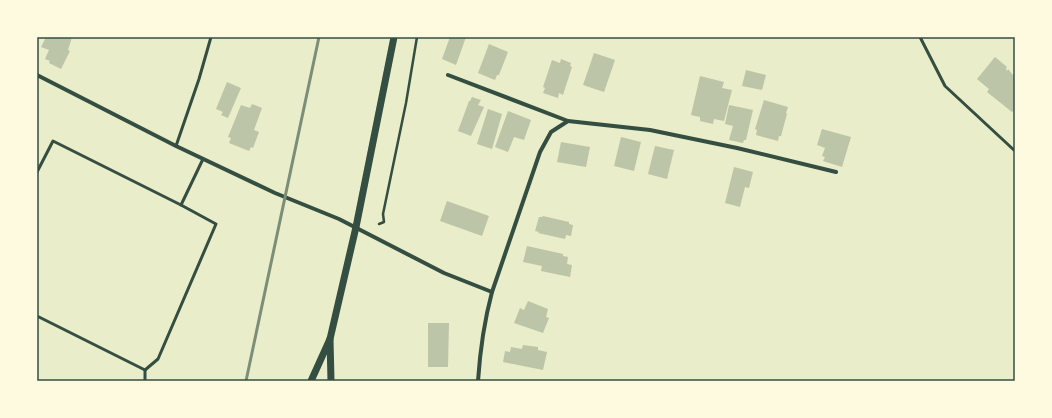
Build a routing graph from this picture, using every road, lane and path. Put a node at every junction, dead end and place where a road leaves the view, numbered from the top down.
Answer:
1 (211, 37) edge
2 (394, 37) edge
3 (417, 37) edge
4 (920, 37) edge
5 (37, 75) edge
6 (448, 75) dead end
7 (568, 121) junction
8 (176, 146) junction
9 (1015, 151) edge
10 (203, 159) junction
11 (39, 163) edge
12 (37, 172) edge
13 (836, 172) dead end
14 (181, 205) junction
15 (378, 224) dead end
16 (356, 227) junction
17 (492, 292) junction
18 (37, 316) edge
19 (330, 339) junction
20 (145, 370) junction
21 (145, 381) edge
22 (311, 381) edge
23 (332, 381) edge
24 (478, 381) edge

1 - 8 lane
2 - 16 street
3 - 15 path
4 - 9 lane
5 - 8 street
6 - 7 street
7 - 13 street
7 - 17 street
8 - 10 street
10 - 14 lane
10 - 16 street
11 - 12 lane
11 - 14 lane
14 - 20 lane
16 - 17 street
16 - 19 street
17 - 24 street
18 - 20 lane
19 - 22 street
19 - 23 street
20 - 21 lane

